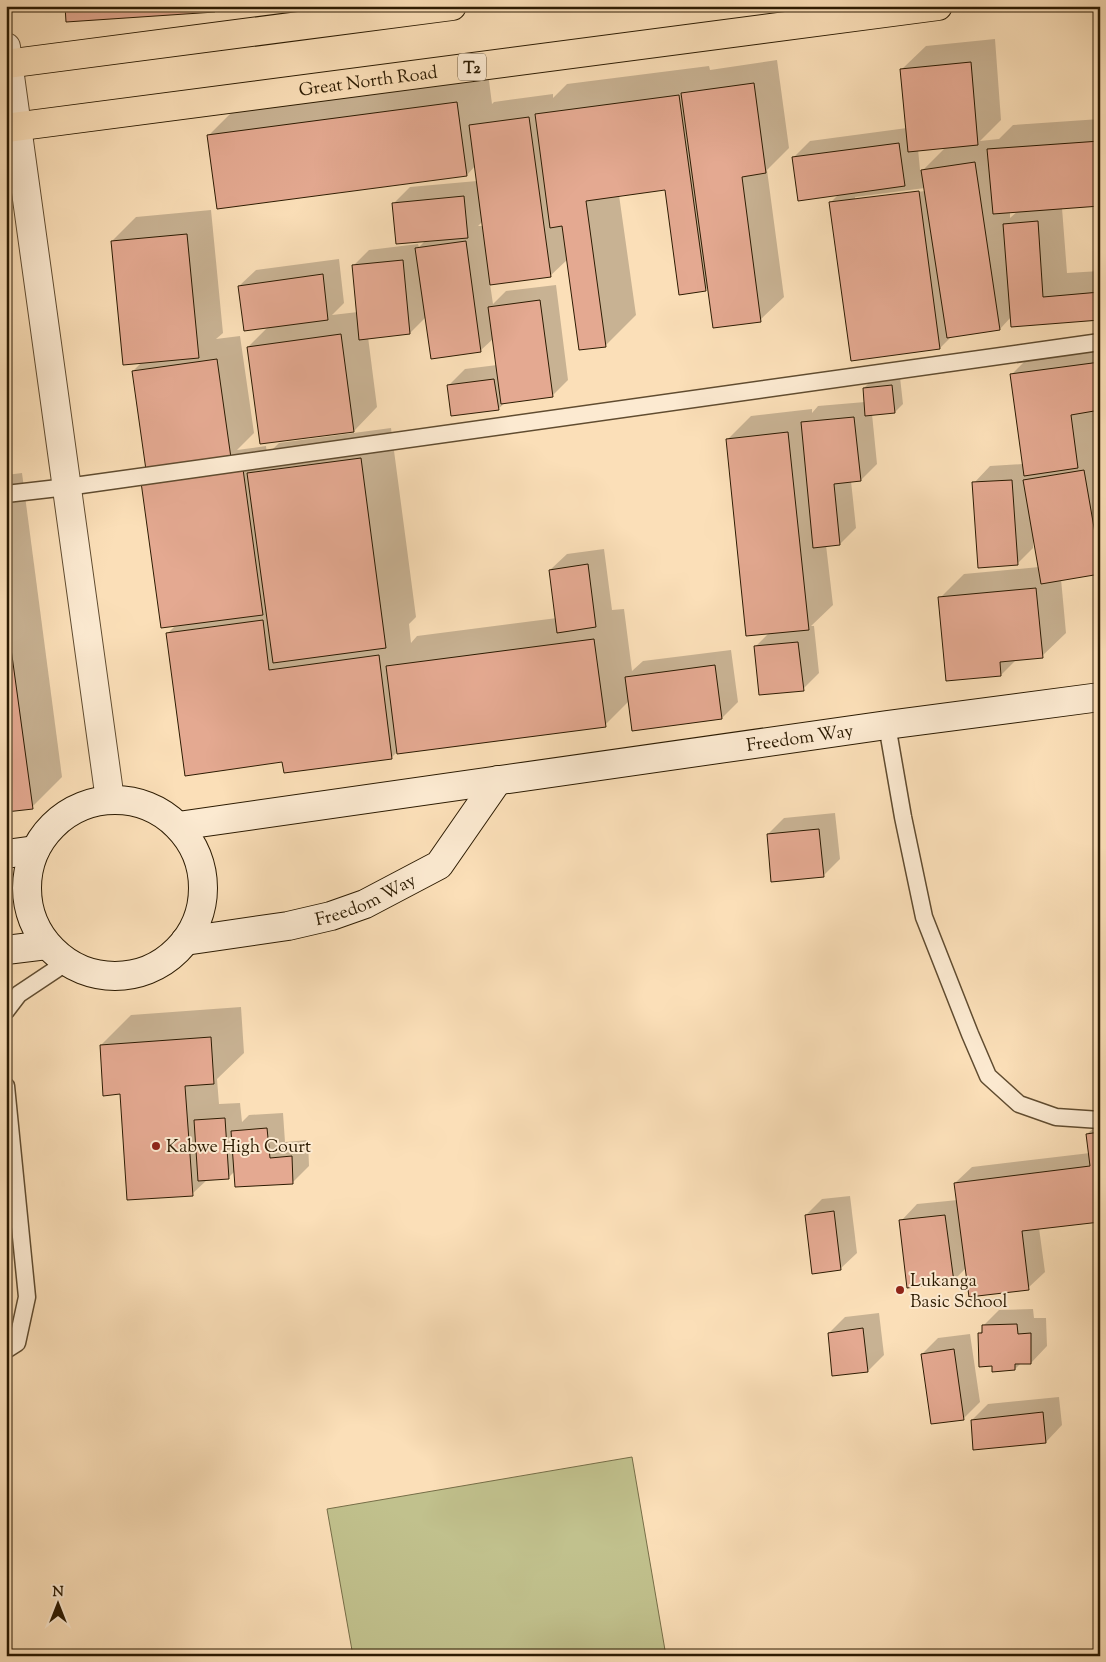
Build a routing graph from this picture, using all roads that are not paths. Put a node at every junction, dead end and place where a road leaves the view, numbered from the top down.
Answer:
1 (452, 6) edge
2 (938, 6) edge
3 (7, 59) edge
4 (12, 127) edge
5 (1100, 342) edge
6 (67, 487) junction
7 (6, 494) edge
8 (1100, 697) edge
9 (887, 725) junction
10 (498, 780) junction
11 (110, 800) junction
12 (178, 826) junction
13 (35, 850) junction
14 (6, 854) edge
15 (186, 941) junction
16 (6, 950) edge
17 (57, 953) junction
18 (6, 1011) edge
19 (6, 1086) edge
20 (1100, 1120) edge
21 (6, 1350) edge

1 - 3 highway
2 - 4 highway, Great North Road / T2
3 - 4 main road
4 - 6 main road
5 - 6 lane
6 - 7 lane
6 - 11 main road
8 - 9 main road, Freedom Way
9 - 10 main road, Freedom Way
9 - 20 lane
10 - 12 main road, Freedom Way
10 - 15 main road, Freedom Way
11 - 12 main road
11 - 13 main road
12 - 15 main road
13 - 14 main road
13 - 17 main road
15 - 17 main road
16 - 17 main road
17 - 18 lane
19 - 21 lane

